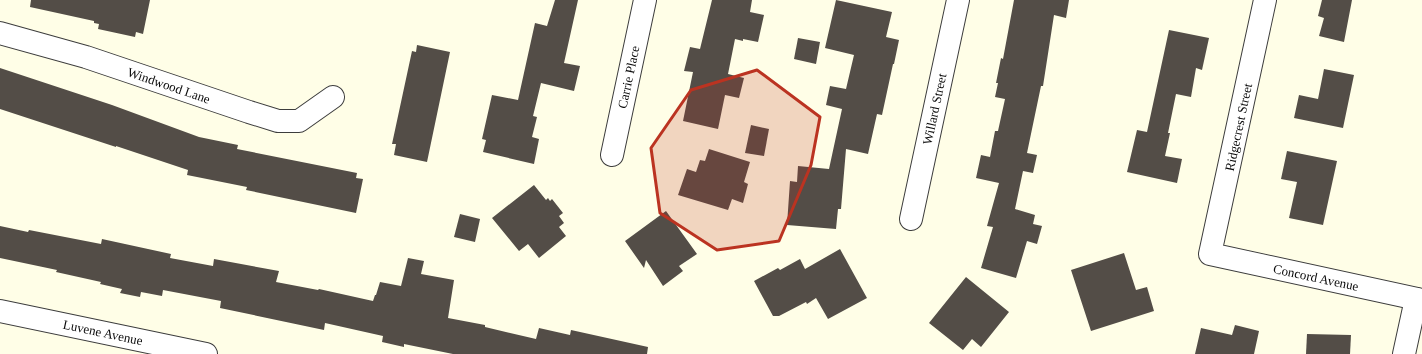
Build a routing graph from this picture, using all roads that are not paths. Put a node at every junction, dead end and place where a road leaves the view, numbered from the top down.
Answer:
1 (645, 0) edge
2 (958, 0) edge
3 (1265, 0) edge
4 (0, 33) edge
5 (333, 97) dead end
6 (612, 155) dead end
7 (911, 219) dead end
8 (1210, 254) joint
9 (1419, 300) edge
10 (0, 311) edge
11 (206, 354) edge
12 (1404, 354) edge

1 - 6 street, Carrie Place
2 - 7 street, Willard Street
3 - 8 street, Ridgecrest Street
4 - 5 street, Windwood Lane
8 - 9 street, Concord Avenue
9 - 12 street
10 - 11 street, Luvene Avenue

